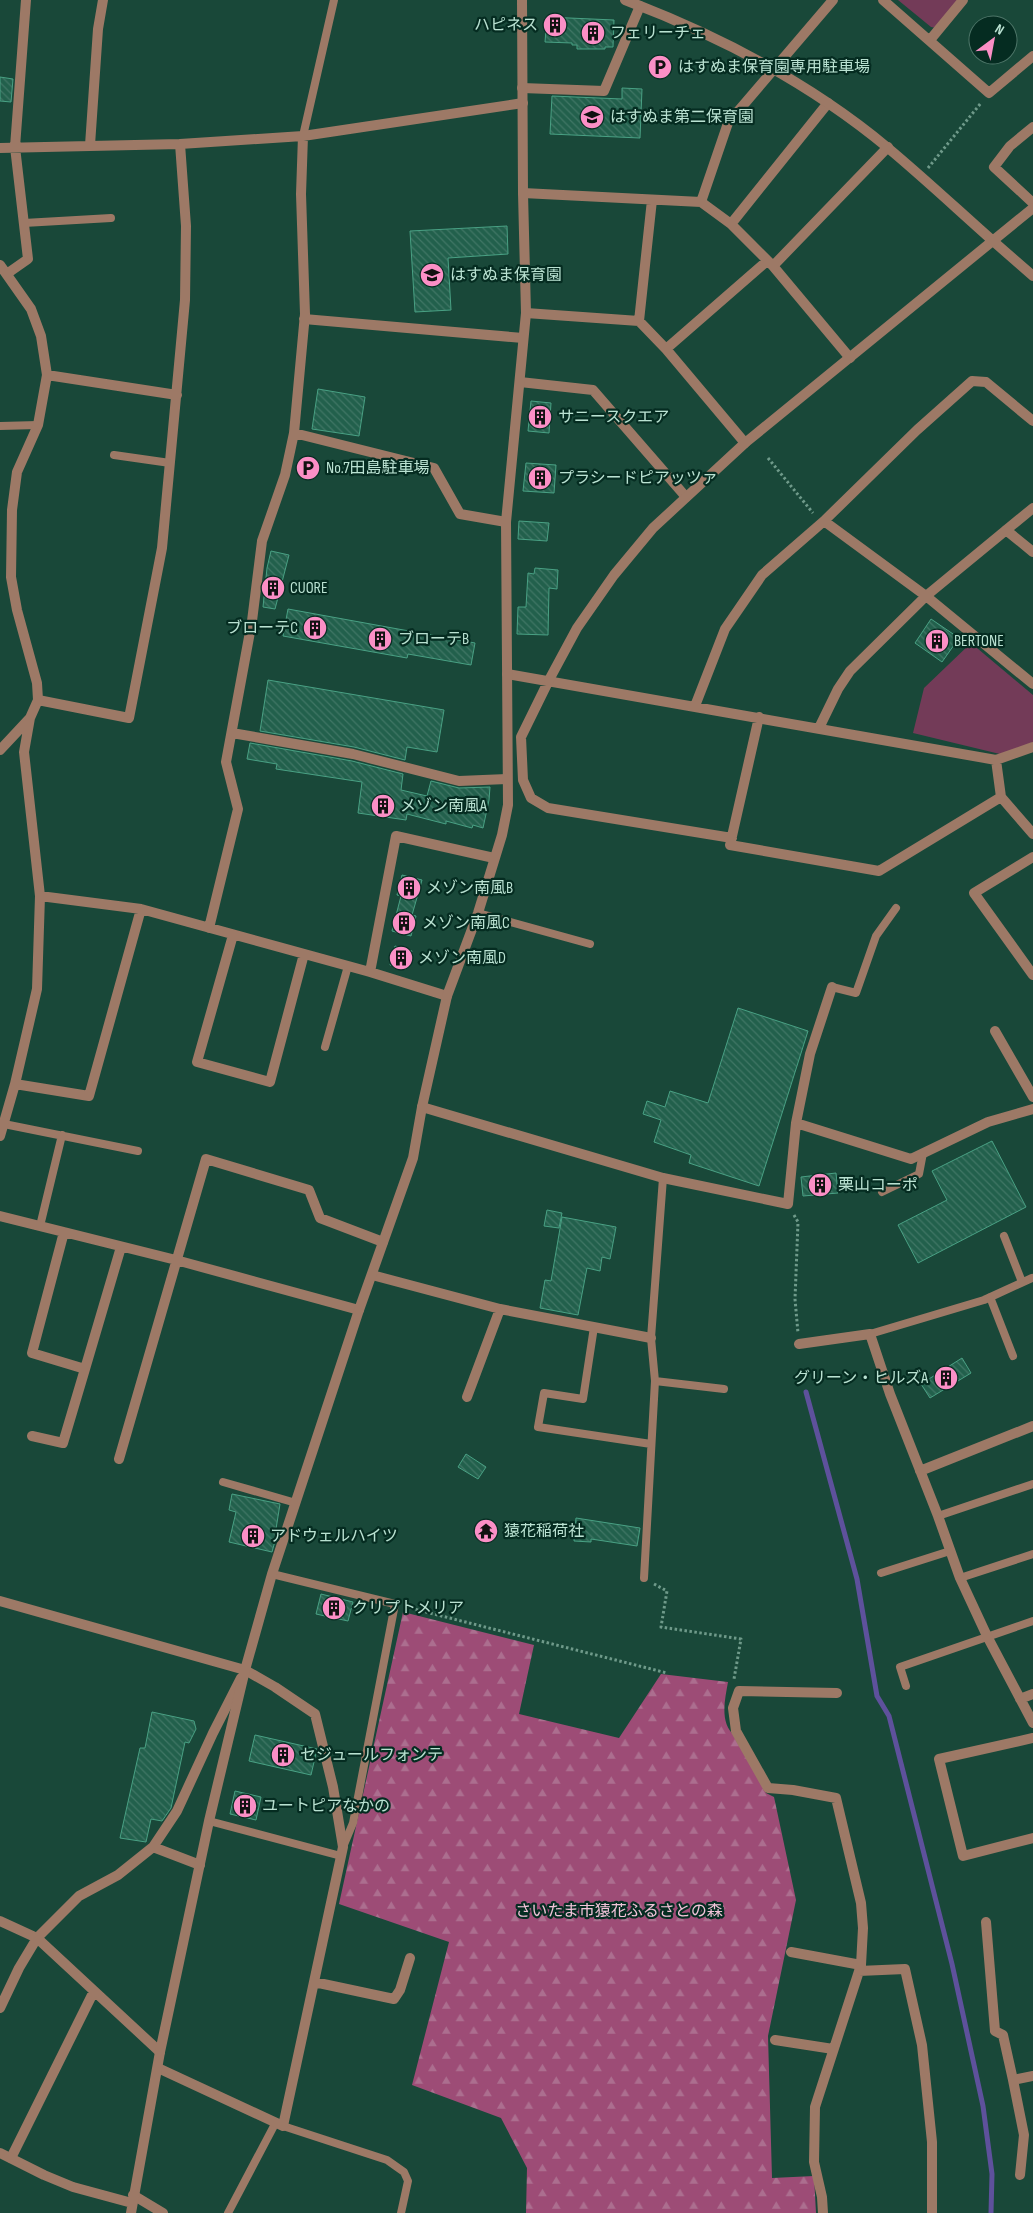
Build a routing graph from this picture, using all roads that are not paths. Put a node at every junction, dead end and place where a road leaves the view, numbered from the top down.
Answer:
1 (26, 0) edge
2 (102, 0) edge
3 (334, 0) edge
4 (522, 0) edge
5 (626, 0) edge
6 (833, 0) edge
7 (883, 0) edge
8 (963, 0) edge
9 (640, 6) junction
10 (930, 40) junction
11 (1033, 56) edge
12 (775, 69) junction
13 (522, 88) junction
14 (523, 103) junction
15 (828, 103) junction
16 (1033, 127) edge
17 (303, 136) junction
18 (180, 144) junction
19 (90, 145) junction
20 (15, 147) junction
21 (0, 148) edge
22 (888, 148) junction
23 (523, 193) junction
24 (652, 200) junction
25 (700, 202) junction
26 (1033, 203) edge
27 (1033, 208) edge
28 (111, 218) dead end
29 (24, 223) junction
30 (731, 224) junction
31 (993, 241) junction
32 (0, 264) edge
33 (770, 264) junction
34 (4, 275) edge
35 (1033, 276) edge
36 (526, 313) junction
37 (304, 319) junction
38 (639, 321) junction
39 (524, 338) junction
40 (666, 349) junction
41 (850, 358) junction
42 (47, 375) junction
43 (520, 382) junction
44 (176, 395) junction
45 (1033, 421) edge
46 (38, 425) junction
47 (0, 426) edge
48 (294, 433) junction
49 (745, 443) junction
50 (114, 454) dead end
51 (170, 463) junction
52 (686, 497) junction
53 (1033, 508) edge
54 (506, 522) junction
55 (823, 522) junction
56 (1006, 530) junction
57 (1033, 552) edge
58 (926, 596) junction
59 (507, 674) junction
60 (549, 680) junction
61 (1033, 684) edge
62 (38, 700) junction
63 (695, 706) junction
64 (759, 717) junction
65 (30, 718) junction
66 (820, 728) junction
67 (232, 733) junction
68 (1033, 747) edge
69 (0, 750) edge
70 (996, 760) junction
71 (507, 779) junction
72 (1001, 798) junction
73 (1033, 834) edge
74 (732, 838) junction
75 (1033, 857) edge
76 (494, 858) junction
77 (40, 896) junction
78 (896, 908) dead end
79 (141, 909) junction
80 (478, 913) junction
81 (209, 928) junction
82 (233, 935) junction
83 (590, 944) dead end
84 (304, 954) junction
85 (348, 966) junction
86 (370, 972) junction
87 (1033, 975) edge
88 (832, 988) joint
89 (447, 996) junction
90 (995, 1031) dead end
91 (325, 1047) dead end
92 (15, 1084) junction
93 (1033, 1097) edge
94 (422, 1107) junction
95 (1033, 1109) edge
96 (796, 1123) junction
97 (4, 1124) junction
98 (62, 1135) junction
99 (0, 1136) edge
100 (138, 1151) dead end
101 (922, 1153) junction
102 (663, 1178) junction
103 (882, 1192) dead end
104 (0, 1216) edge
105 (40, 1226) junction
106 (64, 1232) junction
107 (1004, 1236) dead end
108 (383, 1242) junction
109 (121, 1247) junction
110 (176, 1260) junction
111 (372, 1274) junction
112 (1032, 1278) dead end
113 (1022, 1282) junction
114 (990, 1297) junction
115 (500, 1309) junction
116 (360, 1310) junction
117 (594, 1327) junction
118 (870, 1334) junction
119 (651, 1338) junction
120 (799, 1344) road end
121 (1013, 1356) dead end
122 (85, 1369) junction
123 (655, 1380) junction
124 (724, 1389) dead end
125 (467, 1397) dead end
126 (1033, 1426) edge
127 (32, 1436) dead end
128 (652, 1444) junction
129 (119, 1459) dead end
130 (920, 1472) junction
131 (223, 1482) dead end
132 (1033, 1484) edge
133 (296, 1503) junction
134 (938, 1516) junction
135 (950, 1551) junction
136 (1033, 1554) edge
137 (881, 1572) dead end
138 (272, 1574) junction
139 (644, 1578) road end
140 (960, 1578) junction
141 (0, 1601) edge
142 (1033, 1621) edge
143 (987, 1636) junction
144 (245, 1670) junction
145 (906, 1686) dead end
146 (837, 1693) dead end
147 (1033, 1694) edge
148 (1020, 1699) junction
149 (1033, 1723) edge
150 (1033, 1738) edge
151 (209, 1821) junction
152 (1032, 1841) edge
153 (153, 1847) junction
154 (342, 1851) junction
155 (200, 1865) junction
156 (0, 1921) edge
157 (986, 1922) dead end
158 (37, 1938) junction
159 (791, 1952) dead end
160 (410, 1958) dead end
161 (860, 1968) junction
162 (314, 1982) junction
163 (94, 1991) junction
164 (0, 2008) edge
165 (776, 2040) dead end
166 (833, 2049) junction
167 (160, 2052) junction
168 (158, 2068) junction
169 (1033, 2076) edge
170 (1013, 2080) junction
171 (280, 2124) junction
172 (0, 2153) edge
173 (11, 2158) junction
174 (1020, 2175) dead end
175 (132, 2203) edge
176 (163, 2213) edge
177 (228, 2213) edge
178 (401, 2213) edge
179 (823, 2213) edge
180 (932, 2213) edge

1 - 20 street
2 - 19 street
3 - 17 lane
4 - 13 street
5 - 9 street
6 - 12 street
7 - 10 street
8 - 10 street
9 - 12 street
9 - 13 street
10 - 11 street
12 - 15 street
12 - 25 street
13 - 14 street
14 - 17 street
14 - 23 street
15 - 22 street
15 - 30 street
16 - 26 street
17 - 18 street
17 - 37 street
18 - 19 street
18 - 44 street
19 - 20 street
20 - 21 street
20 - 29 street
22 - 31 street
22 - 33 street
23 - 24 street
23 - 36 street
24 - 25 street
24 - 38 street
25 - 30 street
27 - 31 street
28 - 29 lane
29 - 34 street
30 - 33 street
31 - 35 street
31 - 41 street
32 - 34 street
33 - 40 street
33 - 41 street
34 - 42 street
36 - 38 street
36 - 39 street
37 - 39 street
37 - 48 street
38 - 40 street
39 - 43 street
40 - 49 street
41 - 49 street
42 - 44 street
42 - 46 street
43 - 52 street
43 - 54 street
44 - 51 street
45 - 55 street
46 - 47 lane
46 - 62 street
48 - 54 street
48 - 67 street
49 - 52 street
50 - 51 lane
51 - 62 street
52 - 60 street
53 - 56 street
54 - 59 street
55 - 58 street
55 - 63 street
56 - 57 street
56 - 58 street
58 - 61 street
58 - 66 street
59 - 60 street
59 - 71 street
60 - 63 street
60 - 74 street
62 - 65 street
63 - 64 street
64 - 66 street
64 - 74 street
65 - 69 street
65 - 77 street
66 - 70 street
67 - 71 street
67 - 81 street
68 - 70 street
70 - 72 street
71 - 76 street
72 - 73 street
72 - 74 street
75 - 87 street
76 - 80 street
76 - 86 street
77 - 79 street
77 - 92 street
78 - 88 lane
79 - 81 street
79 - 92 street
80 - 83 lane
80 - 89 street
81 - 82 street
82 - 84 street
82 - 84 street
84 - 85 street
85 - 86 street
85 - 91 lane
86 - 89 street
88 - 96 street
89 - 94 street
90 - 93 street
92 - 97 street
94 - 102 street
94 - 108 street
95 - 101 street
96 - 101 street
96 - 102 street
97 - 98 lane
97 - 99 street
98 - 100 lane
98 - 105 lane
101 - 103 lane
102 - 119 lane
104 - 105 street
105 - 106 street
106 - 109 street
106 - 122 street
107 - 113 lane
108 - 110 street
108 - 111 street
109 - 110 street
109 - 122 street
110 - 116 street
110 - 129 street
111 - 115 street
111 - 116 street
112 - 113 lane
113 - 114 lane
114 - 118 lane
114 - 121 lane
115 - 117 street
115 - 125 street
116 - 133 street
117 - 119 street
117 - 128 lane
118 - 120 street
118 - 130 street
119 - 123 lane
122 - 127 street
123 - 124 lane
123 - 128 lane
126 - 130 street
128 - 139 lane
130 - 134 street
131 - 133 lane
132 - 134 lane
133 - 138 street
134 - 135 street
135 - 137 lane
135 - 140 street
136 - 140 lane
138 - 144 street
138 - 154 lane
140 - 143 street
141 - 144 street
142 - 143 lane
143 - 145 lane
143 - 148 street
144 - 151 street
144 - 153 street
144 - 154 street
146 - 161 street
147 - 148 street
148 - 149 street
150 - 152 street
151 - 154 lane
151 - 155 street
153 - 155 street
153 - 158 street
154 - 162 street
155 - 167 street
156 - 158 street
157 - 170 street
158 - 163 street
158 - 164 street
159 - 161 street
160 - 162 street
161 - 166 street
161 - 180 street
162 - 171 street
163 - 167 street
163 - 173 street
165 - 166 street
166 - 179 street
167 - 168 street
168 - 171 street
168 - 175 street
169 - 170 street
170 - 174 street
171 - 177 lane
171 - 178 lane
172 - 173 street
173 - 175 street
175 - 176 street

